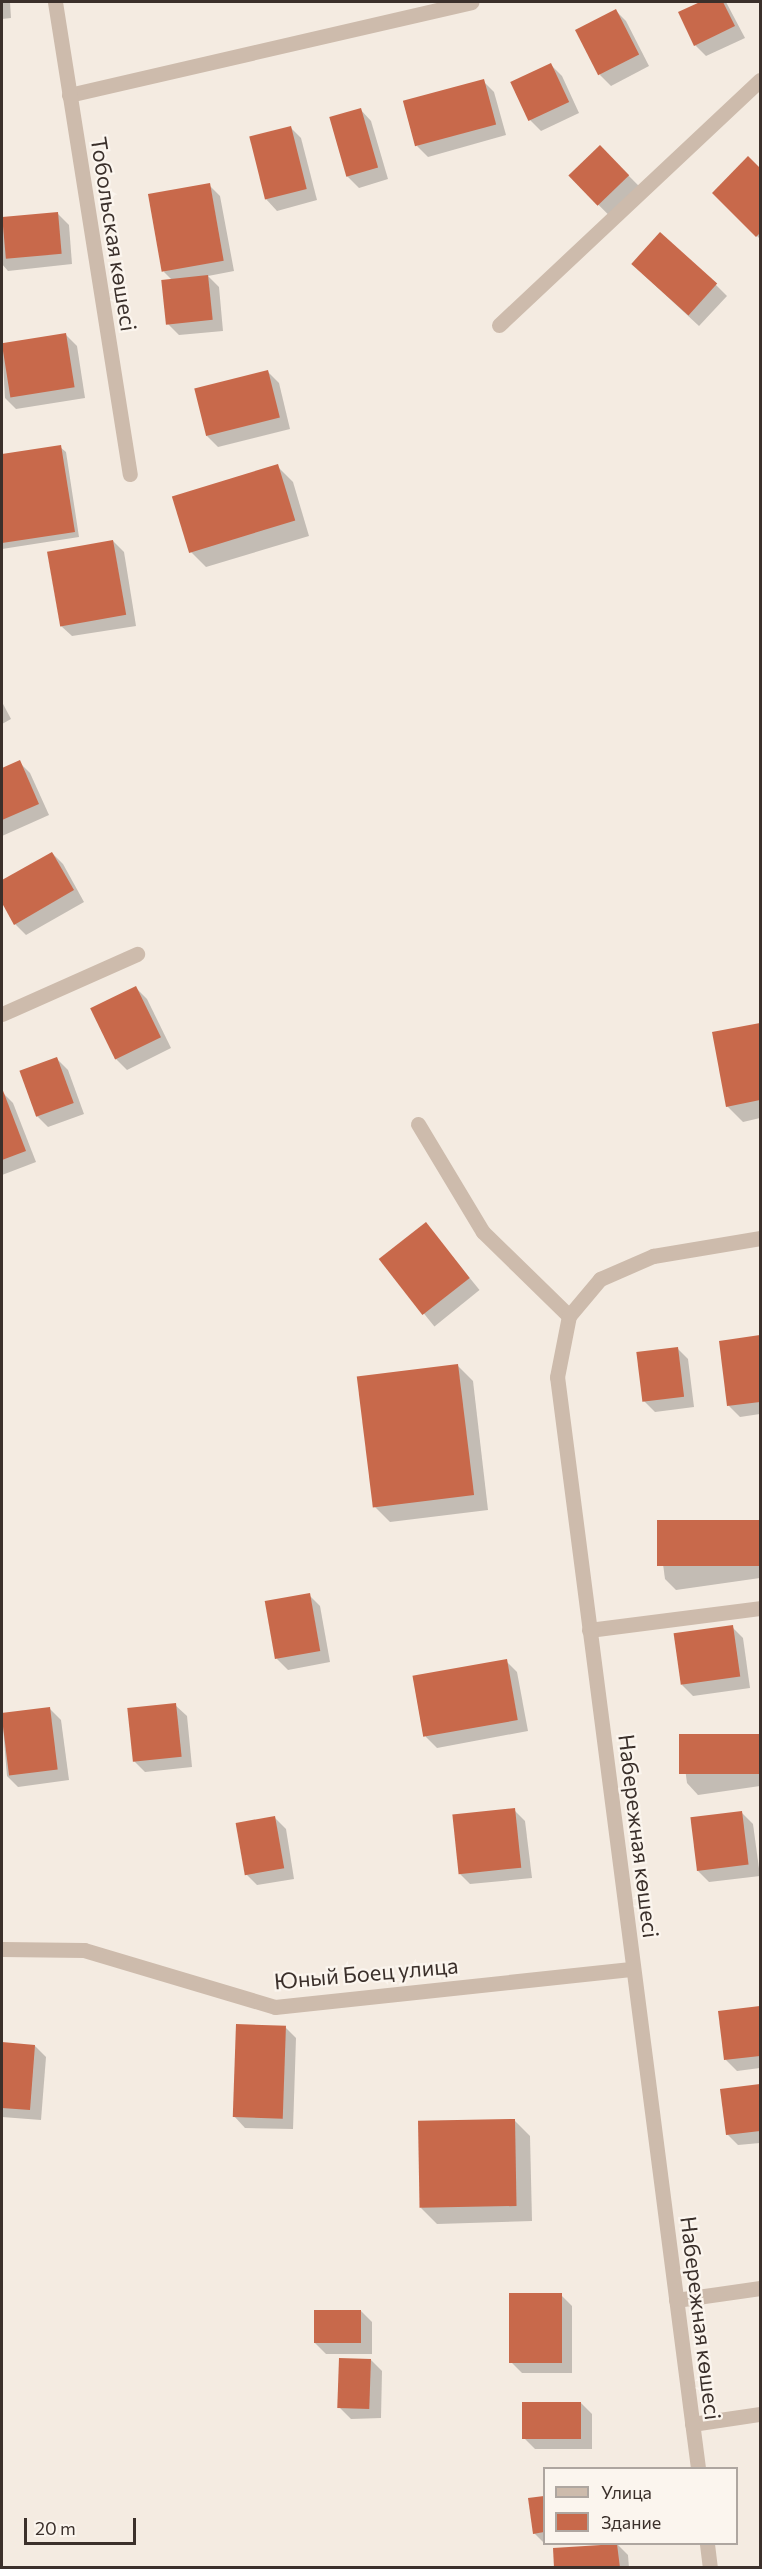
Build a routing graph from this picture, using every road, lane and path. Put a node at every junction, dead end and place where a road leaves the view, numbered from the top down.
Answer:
1 (55, 2) edge
2 (471, 2) edge
3 (760, 80) edge
4 (69, 95) junction
5 (499, 325) dead end
6 (130, 474) dead end
7 (137, 954) dead end
8 (2, 1014) edge
9 (418, 1124) dead end
10 (760, 1238) edge
11 (569, 1316) junction
12 (760, 1608) edge
13 (589, 1630) junction
14 (2, 1949) edge
15 (633, 1969) junction
16 (760, 2288) edge
17 (676, 2300) junction
18 (760, 2414) edge
19 (692, 2424) junction
20 (698, 2467) edge
21 (707, 2545) edge
22 (710, 2568) edge

1 - 4 street, Тобольская көшесі
2 - 4 street
3 - 5 street
4 - 6 street, Тобольская көшесі
7 - 8 street
9 - 11 street
10 - 11 street, Набережная көшесі
11 - 13 street, Набережная көшесі
12 - 13 street
13 - 15 street, Набережная көшесі
14 - 15 street, Юный Боец улица
15 - 17 street, Набережная көшесі
16 - 17 street
17 - 19 street, Набережная көшесі
18 - 19 street
19 - 20 street, Набережная көшесі
21 - 22 street

